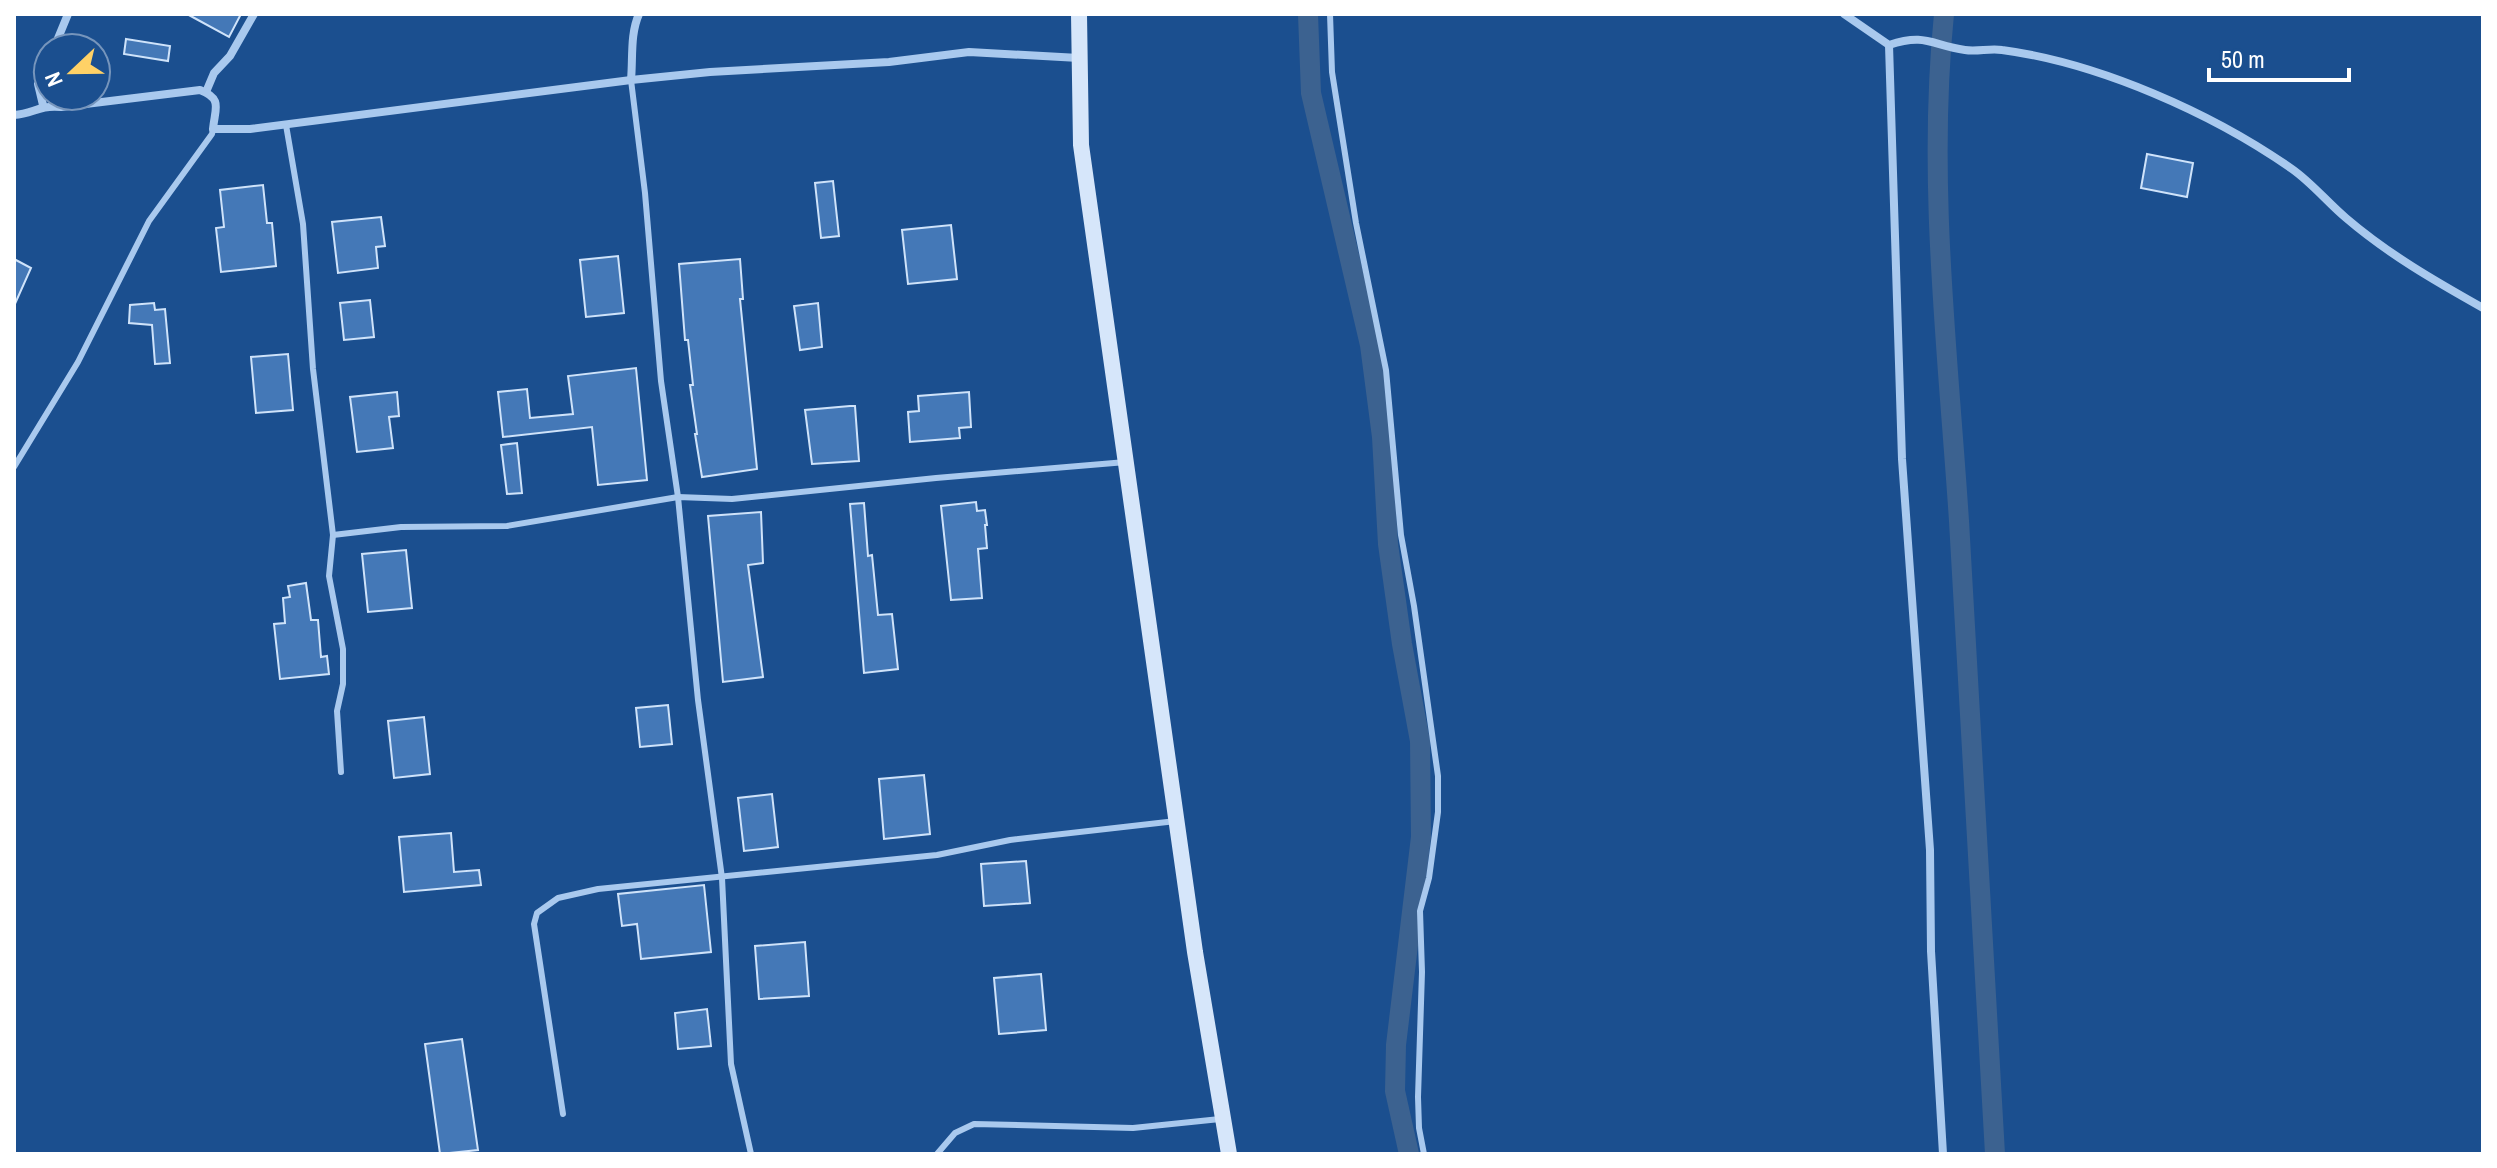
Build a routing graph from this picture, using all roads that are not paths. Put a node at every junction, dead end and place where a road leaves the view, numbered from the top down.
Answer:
1 (254, 14) edge
2 (639, 14) edge
3 (1079, 14) edge
4 (1330, 14) edge
5 (1844, 14) edge
6 (1889, 45) junction
7 (1080, 58) junction
8 (631, 80) junction
9 (206, 92) junction
10 (112, 101) edge
11 (286, 125) junction
12 (213, 129) junction
13 (2483, 308) edge
14 (1126, 462) junction
15 (14, 467) edge
16 (678, 497) junction
17 (333, 535) junction
18 (341, 772) dead end
19 (1176, 821) junction
20 (722, 878) junction
21 (563, 1114) dead end
22 (1223, 1119) junction
23 (751, 1154) edge
24 (937, 1154) edge
25 (1229, 1154) edge
26 (1424, 1154) edge
27 (1943, 1154) edge

1 - 9 street
2 - 8 street
3 - 7 main road
4 - 26 lane
5 - 6 street
6 - 13 street
6 - 27 street
7 - 8 street
7 - 14 main road
8 - 11 street
8 - 16 lane
9 - 10 street
9 - 12 street
11 - 12 street
11 - 17 lane
12 - 15 lane
14 - 16 lane
14 - 19 main road
16 - 17 lane
16 - 20 lane
17 - 18 lane
19 - 20 lane
19 - 22 main road
20 - 21 lane
20 - 23 lane
22 - 24 lane
22 - 25 main road

